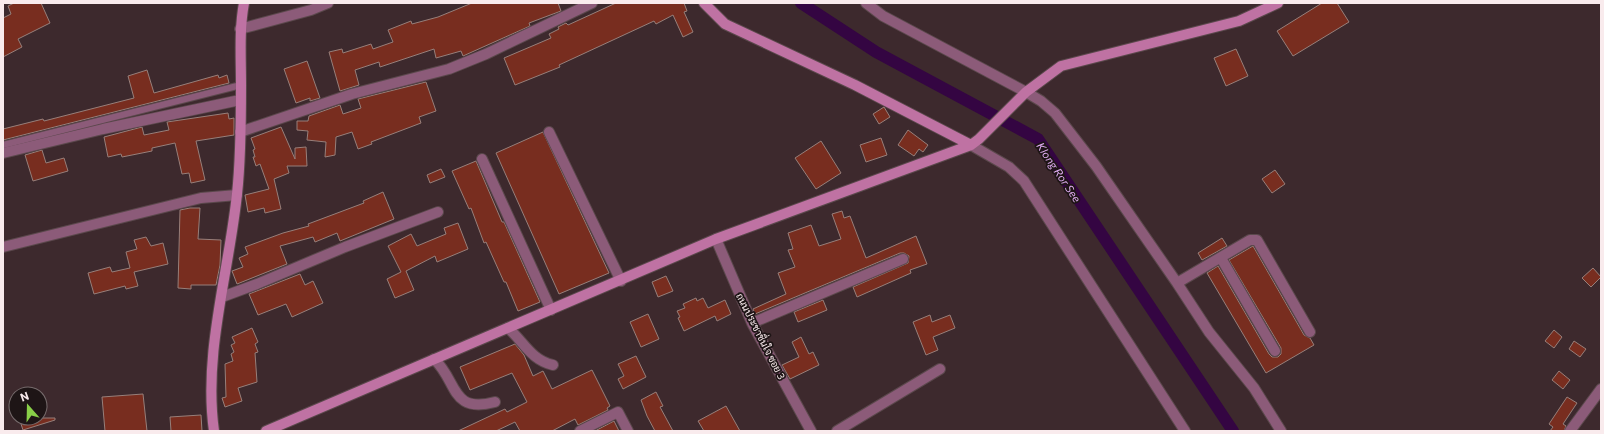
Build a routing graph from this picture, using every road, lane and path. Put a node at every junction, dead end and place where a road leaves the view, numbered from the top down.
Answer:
1 (244, 3) edge
2 (328, 3) edge
3 (592, 3) edge
4 (704, 3) edge
5 (866, 3) edge
6 (1278, 3) edge
7 (240, 29) junction
8 (241, 85) junction
9 (1023, 95) junction
10 (240, 100) junction
11 (240, 132) junction
12 (549, 132) dead end
13 (975, 142) junction
14 (3, 145) edge
15 (3, 153) edge
16 (482, 160) dead end
17 (237, 195) junction
18 (438, 212) dead end
19 (716, 239) junction
20 (3, 247) edge
21 (1221, 258) junction
22 (903, 259) dead end
23 (621, 281) junction
24 (1177, 283) junction
25 (222, 297) junction
26 (551, 310) junction
27 (752, 323) junction
28 (508, 328) junction
29 (1310, 332) dead end
30 (1275, 351) dead end
31 (434, 359) junction
32 (553, 365) dead end
33 (940, 369) dead end
34 (1601, 389) edge
35 (495, 402) dead end
36 (214, 431) edge
37 (266, 431) edge
38 (580, 431) edge
39 (628, 431) edge
40 (811, 431) edge
41 (837, 431) edge
42 (1185, 431) edge
43 (1281, 431) edge
44 (1570, 431) edge

1 - 7 street
2 - 7 street
3 - 11 street
4 - 13 street
5 - 9 street
6 - 9 street
7 - 8 street
8 - 10 street
8 - 14 lane
9 - 13 street
9 - 24 street
10 - 11 street
10 - 15 street
11 - 17 street
12 - 23 street
13 - 19 street
13 - 42 street
16 - 26 street
17 - 20 street
17 - 25 street
18 - 25 street
19 - 23 street
19 - 27 street, ถนนประชาชื่นใจ ซอย 3
21 - 24 street
21 - 29 street
21 - 30 street
22 - 27 street
23 - 26 street
24 - 43 street
25 - 36 street
26 - 28 street
27 - 40 street, ถนนประชาชื่นใจ ซอย 3
28 - 31 street
28 - 32 street
31 - 35 street
31 - 37 street
33 - 41 street
34 - 44 street
38 - 39 street

